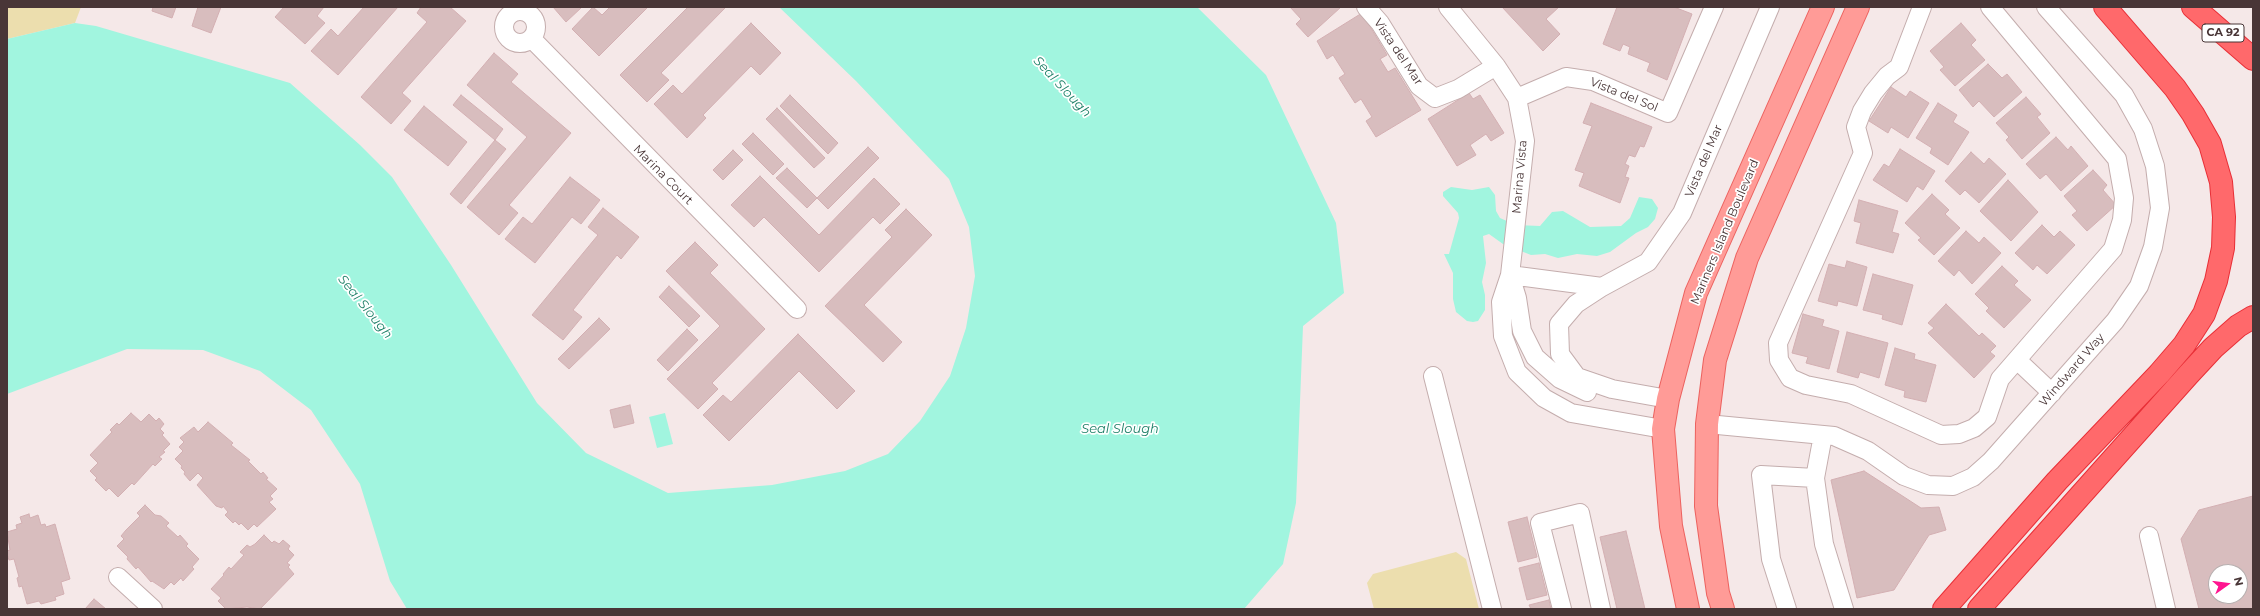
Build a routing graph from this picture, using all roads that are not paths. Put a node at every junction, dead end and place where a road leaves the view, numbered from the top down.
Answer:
1 (1366, 7) edge
2 (1448, 7) edge
3 (1714, 7) edge
4 (1770, 7) edge
5 (1823, 7) edge
6 (1858, 7) edge
7 (1922, 7) edge
8 (1990, 7) edge
9 (2046, 7) edge
10 (2105, 7) edge
11 (2193, 7) edge
12 (506, 11) edge
13 (532, 39) junction
14 (2253, 59) edge
15 (1496, 66) junction
16 (1517, 98) junction
17 (1510, 275) junction
18 (1602, 287) junction
19 (797, 309) dead end
20 (2253, 317) edge
21 (2017, 360) junction
22 (1433, 376) dead end
23 (1612, 389) junction
24 (2052, 392) junction
25 (1668, 398) junction
26 (1707, 424) junction
27 (1663, 429) junction
28 (1823, 435) junction
29 (1815, 478) junction
30 (2148, 536) dead end
31 (118, 576) dead end
32 (154, 609) edge
33 (1492, 609) edge
34 (1562, 609) edge
35 (1601, 609) edge
36 (1688, 609) edge
37 (1723, 609) edge
38 (1787, 609) edge
39 (1844, 609) edge
40 (1944, 609) edge
41 (1979, 609) edge
42 (2166, 609) edge

1 - 15 street, Vista del Mar
2 - 15 street, Marina Vista
3 - 16 street, Vista del Sol
4 - 18 street, Vista del Mar
5 - 25 main road, Mariners Island Boulevard
6 - 26 main road
7 - 21 street
8 - 21 street
9 - 24 street, Windward Way
10 - 40 highway
11 - 14 highway, CA 92
12 - 13 street
12 - 13 street
13 - 19 street, Marina Court
15 - 16 street, Marina Vista
16 - 17 street, Marina Vista
17 - 18 street
17 - 23 street, Marina Vista
17 - 27 street, Marina Vista
18 - 23 street, Vista del Mar
20 - 41 highway
21 - 24 street
22 - 33 street
23 - 25 street, Vista del Mar
24 - 28 street, Windward Way
25 - 27 main road, Mariners Island Boulevard
26 - 28 street, Windward Way
26 - 37 main road
27 - 36 main road, Mariners Island Boulevard
28 - 29 street
29 - 38 street
29 - 39 street
30 - 42 street
31 - 32 street
34 - 35 street

